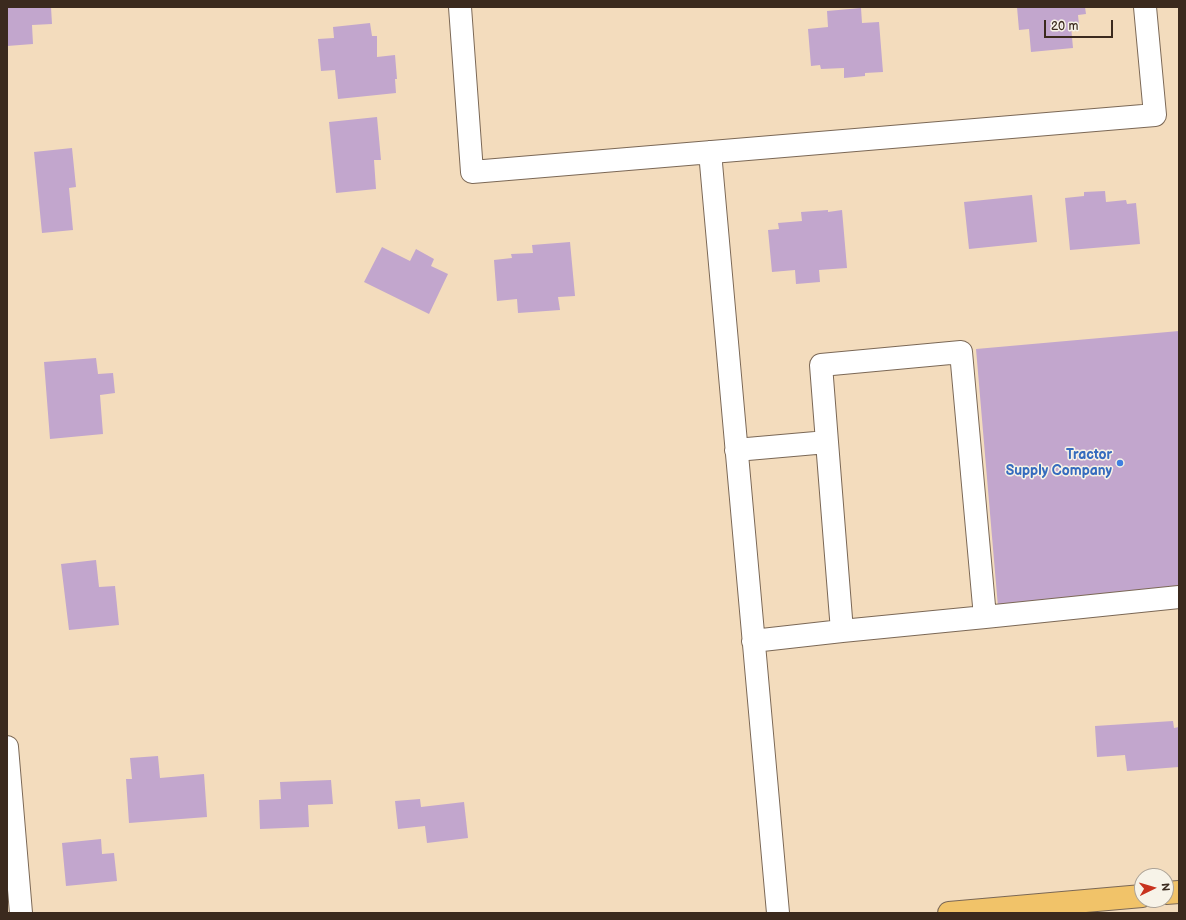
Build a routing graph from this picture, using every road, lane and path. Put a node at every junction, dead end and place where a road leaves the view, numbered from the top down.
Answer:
1 (460, 7) edge
2 (1145, 7) edge
3 (710, 152) junction
4 (827, 442) junction
5 (736, 450) junction
6 (1179, 597) edge
7 (985, 617) junction
8 (842, 631) junction
9 (753, 641) junction
10 (7, 748) edge
11 (8, 777) edge
12 (1134, 897) edge
13 (21, 913) edge
14 (778, 913) edge
15 (949, 913) edge

1 - 3 street
2 - 3 street
3 - 5 street
4 - 5 street
4 - 7 street
4 - 8 street
5 - 9 street
6 - 7 street
7 - 8 street
8 - 9 street
9 - 14 street
10 - 11 street
11 - 13 street
12 - 15 main road

